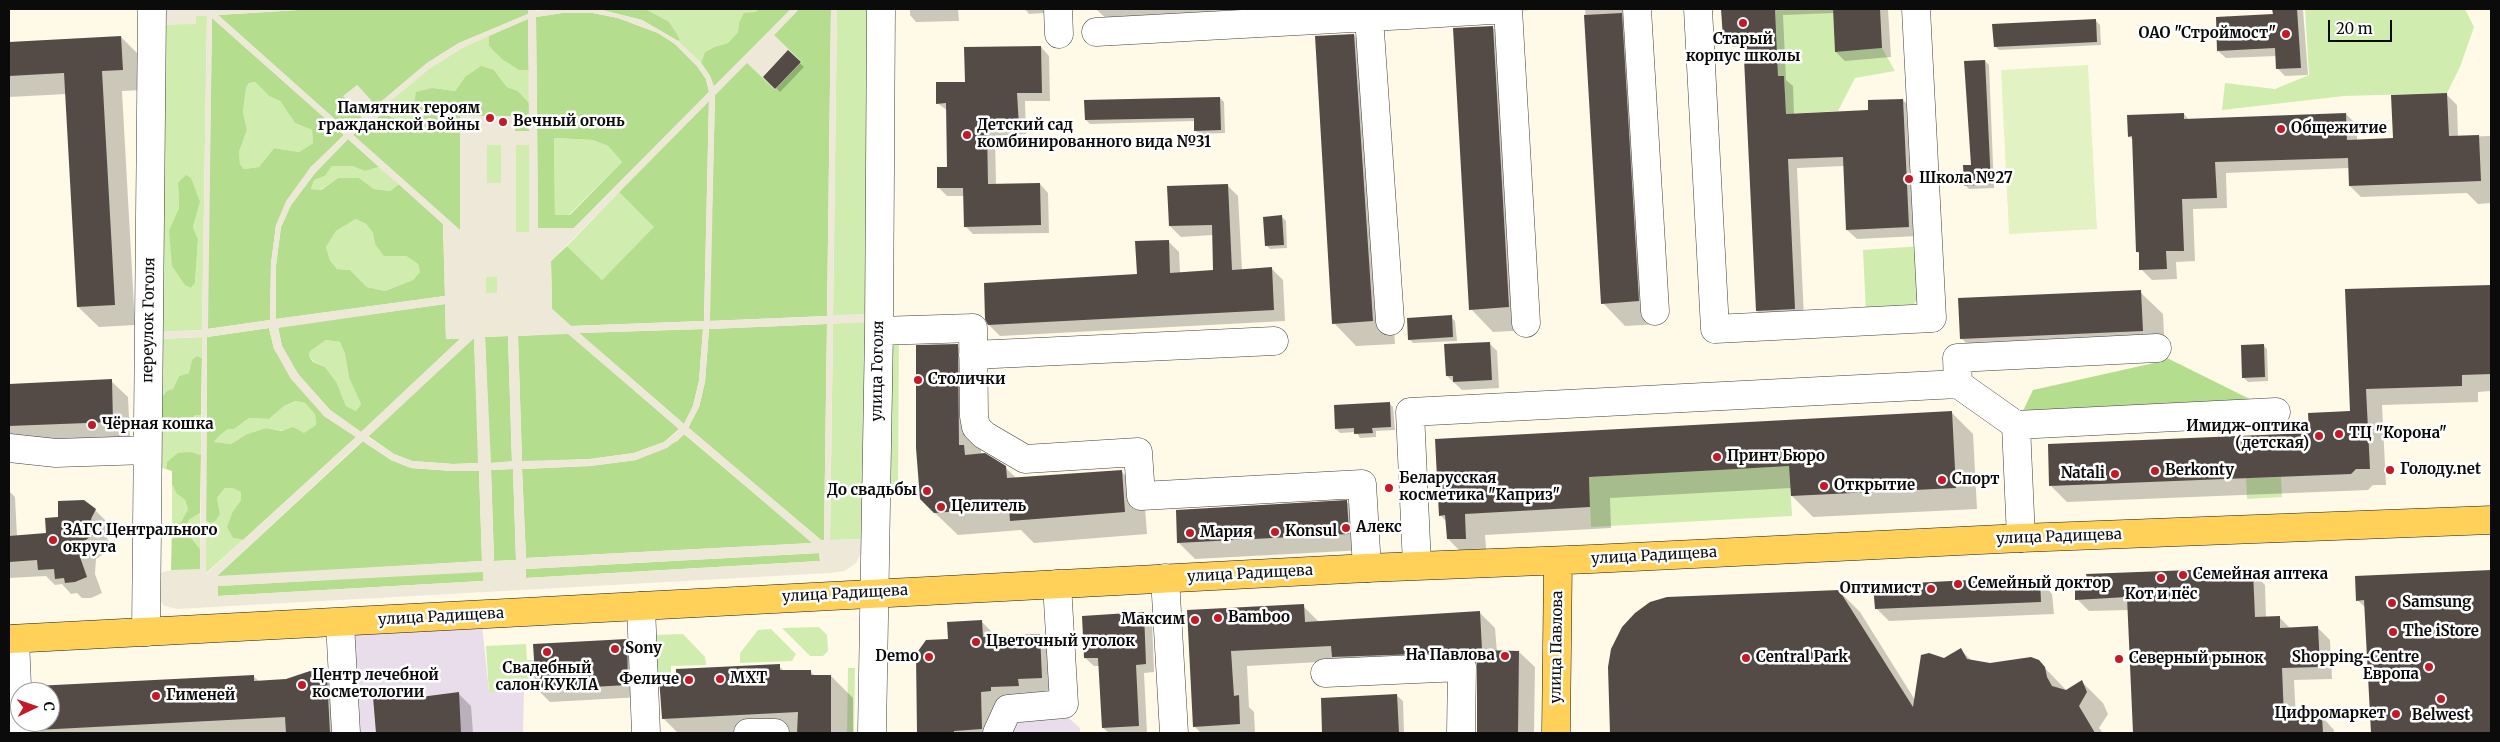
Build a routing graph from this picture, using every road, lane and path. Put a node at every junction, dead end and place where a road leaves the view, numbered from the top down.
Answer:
1 (152, 9) edge
2 (882, 9) edge
3 (1508, 9) edge
4 (1520, 9) edge
5 (1638, 9) edge
6 (1698, 9) edge
7 (1916, 9) edge
8 (1406, 12) edge
9 (1369, 17) junction
10 (1096, 32) dead end
11 (1655, 311) dead end
12 (1390, 321) dead end
13 (1526, 323) dead end
14 (879, 330) junction
15 (1274, 341) dead end
16 (2157, 348) dead end
17 (973, 355) junction
18 (1958, 384) junction
19 (2276, 412) dead end
20 (2016, 424) junction
21 (9, 448) edge
22 (147, 450) junction
23 (2491, 520) edge
24 (2021, 538) junction
25 (1558, 561) junction
26 (1417, 565) junction
27 (1367, 568) junction
28 (1165, 578) junction
29 (1057, 584) junction
30 (874, 593) junction
31 (641, 606) junction
32 (340, 623) junction
33 (146, 632) junction
34 (12, 639) edge
35 (1325, 673) dead end
36 (19, 733) edge
37 (346, 733) edge
38 (646, 733) edge
39 (748, 733) edge
40 (775, 733) edge
41 (872, 733) edge
42 (997, 733) edge
43 (1174, 733) edge
44 (1461, 733) edge
45 (1556, 733) edge

1 - 22 street, переулок Гоголя
2 - 14 street, улица Гоголя
3 - 4 street
3 - 8 street
3 - 13 street
5 - 11 street
6 - 7 street
8 - 9 street
9 - 10 street
9 - 12 street
14 - 17 street
14 - 30 street, улица Гоголя
15 - 17 street
16 - 18 street
17 - 27 street
18 - 20 street
18 - 26 street
19 - 20 street
20 - 24 street
21 - 22 street
22 - 33 street, переулок Гоголя
23 - 24 main road, улица Радищева
24 - 25 main road, улица Радищева
25 - 26 main road, улица Радищева
25 - 45 main road, улица Павлова
26 - 27 main road, улица Радищева
27 - 28 main road, улица Радищева
28 - 29 main road, улица Радищева
28 - 43 street
29 - 30 main road, улица Радищева
29 - 42 street
30 - 31 main road, улица Радищева
30 - 41 street, улица Гоголя
31 - 32 main road, улица Радищева
31 - 38 street
32 - 33 main road, улица Радищева
32 - 37 street
33 - 34 main road, улица Радищева
34 - 36 street
35 - 44 street
39 - 40 street

